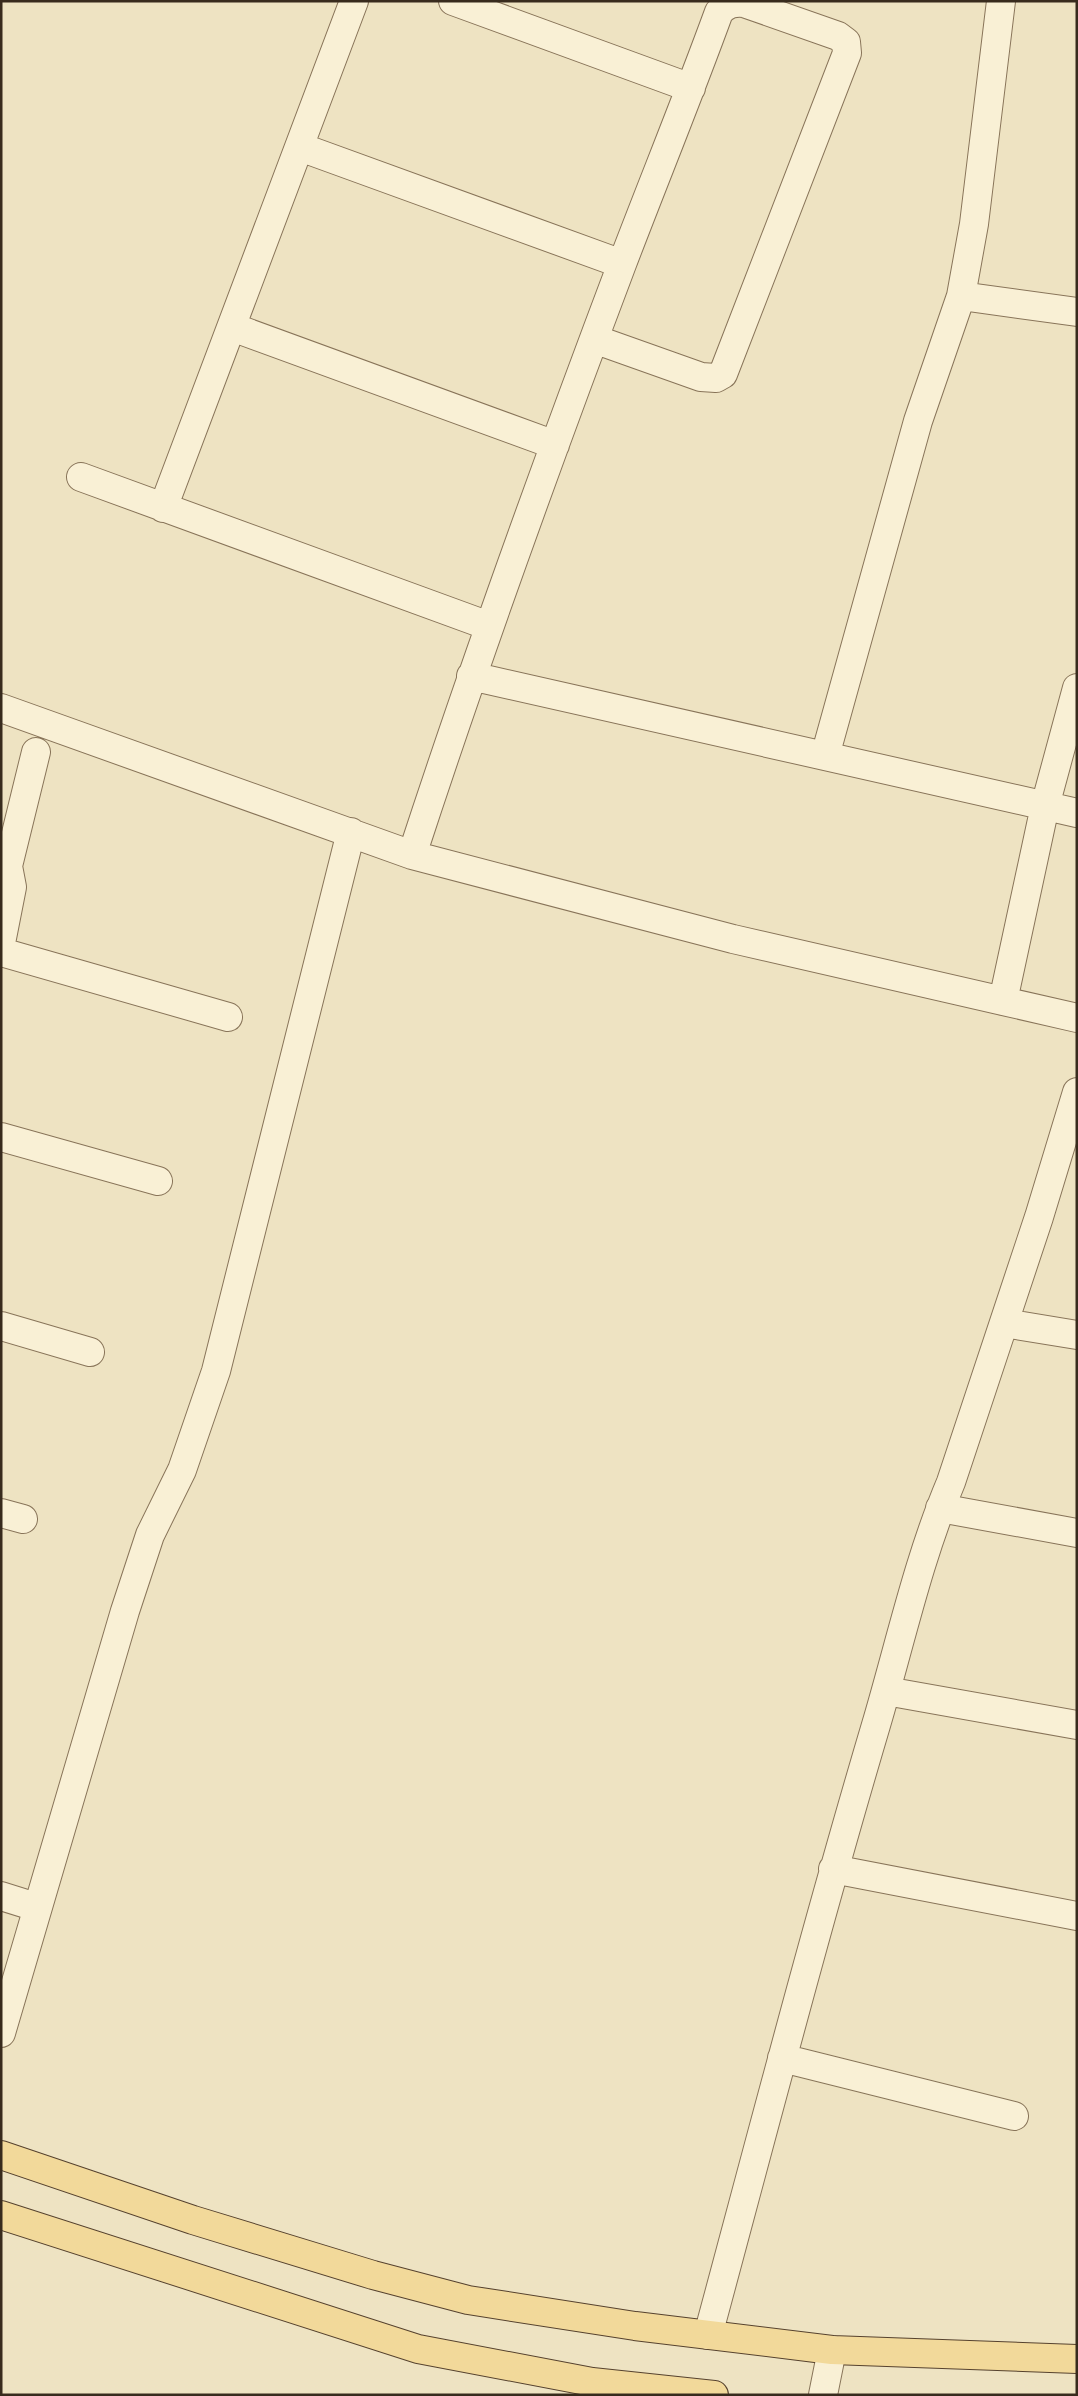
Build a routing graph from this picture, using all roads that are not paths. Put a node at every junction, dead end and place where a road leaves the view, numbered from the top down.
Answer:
1 (354, 1) edge
2 (453, 1) edge
3 (1002, 1) edge
4 (691, 88) junction
5 (300, 146) junction
6 (622, 264) junction
7 (961, 296) junction
8 (1077, 312) edge
9 (232, 327) junction
10 (594, 339) junction
11 (555, 446) junction
12 (81, 477) dead end
13 (163, 508) junction
14 (489, 626) junction
15 (471, 676) junction
16 (1077, 688) edge
17 (1, 708) edge
18 (36, 752) dead end
19 (824, 756) junction
20 (1045, 806) junction
21 (1077, 813) edge
22 (351, 832) junction
23 (412, 855) junction
24 (1, 943) edge
25 (1, 952) edge
26 (1003, 1001) junction
27 (228, 1017) dead end
28 (1077, 1018) edge
29 (1077, 1092) edge
30 (1, 1137) edge
31 (158, 1181) dead end
32 (1004, 1323) junction
33 (1, 1326) edge
34 (1077, 1335) edge
35 (90, 1352) dead end
36 (940, 1508) junction
37 (1077, 1533) edge
38 (886, 1690) junction
39 (1077, 1725) edge
40 (833, 1869) junction
41 (1, 1896) edge
42 (36, 1907) junction
43 (1077, 1916) edge
44 (1, 2033) edge
45 (782, 2058) junction
46 (1014, 2116) dead end
47 (1, 2155) edge
48 (1, 2215) edge
49 (708, 2335) junction
50 (832, 2350) junction
51 (1077, 2359) edge
52 (714, 2395) edge
53 (823, 2395) edge

1 - 5 street
2 - 4 street
3 - 7 street
4 - 6 street
4 - 10 street
5 - 6 street
5 - 9 street
6 - 10 street
7 - 8 street
7 - 19 street
9 - 11 street
9 - 13 street
10 - 11 street
11 - 14 street
12 - 13 street
13 - 14 street
14 - 15 street
15 - 19 street
15 - 23 street
16 - 20 street
17 - 22 street
18 - 24 street
19 - 20 street
20 - 21 street
20 - 26 street
22 - 23 street
22 - 42 street
23 - 26 street
25 - 27 street
26 - 28 street
29 - 32 street
30 - 31 street
32 - 34 street
32 - 36 street
33 - 35 street
36 - 37 street
36 - 38 street
38 - 39 street
38 - 40 street
40 - 43 street
40 - 45 street
41 - 42 street
42 - 44 street
45 - 46 street
45 - 49 street
47 - 49 main road
48 - 52 main road
49 - 50 main road
50 - 51 main road
50 - 53 street

